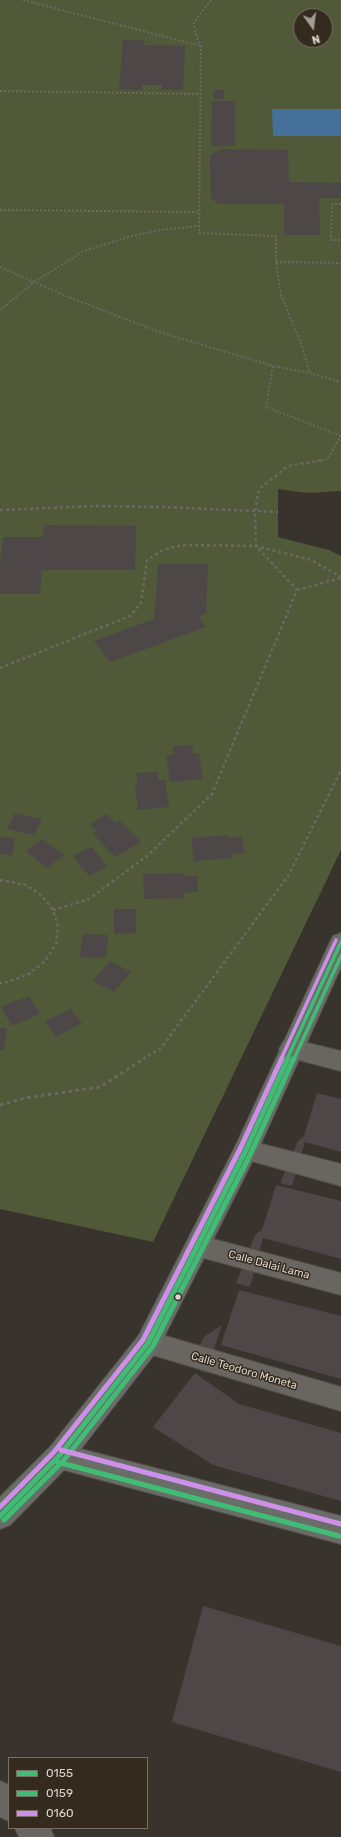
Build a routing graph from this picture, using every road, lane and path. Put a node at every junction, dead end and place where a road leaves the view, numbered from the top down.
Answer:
1 (23, 0) edge
2 (210, 0) edge
3 (201, 46) junction
4 (0, 91) edge
5 (202, 94) junction
6 (341, 204) edge
7 (0, 210) edge
8 (199, 212) junction
9 (199, 226) junction
10 (341, 240) edge
11 (276, 262) junction
12 (341, 263) edge
13 (0, 267) edge
14 (34, 282) junction
15 (0, 310) edge
16 (274, 366) junction
17 (310, 373) junction
18 (341, 382) edge
19 (341, 436) edge
20 (0, 510) edge
21 (255, 511) junction
22 (278, 512) dead end
23 (256, 546) junction
24 (341, 577) edge
25 (297, 590) junction
26 (0, 668) edge
27 (341, 770) edge
28 (0, 880) edge
29 (54, 910) junction
30 (341, 942) edge
31 (0, 983) edge
32 (291, 1049) junction
33 (341, 1061) edge
34 (0, 1105) edge
35 (246, 1150) junction
36 (341, 1175) edge
37 (198, 1246) junction
38 (341, 1284) edge
39 (148, 1343) junction
40 (341, 1399) edge
41 (59, 1456) junction
42 (0, 1516) edge
43 (341, 1530) edge
44 (0, 1796) edge
45 (8, 1805) edge
46 (31, 1829) edge
47 (39, 1837) edge

1 - 3 path
2 - 3 path
3 - 5 path
4 - 5 path
5 - 8 path
6 - 10 path
7 - 8 path
8 - 9 path
9 - 11 path
9 - 14 path
11 - 12 path
11 - 17 path
13 - 14 path
14 - 15 path
14 - 16 path
16 - 17 path
16 - 19 path
17 - 18 path
19 - 21 path
20 - 21 path
21 - 22 path
21 - 23 path
23 - 24 path
23 - 25 path
23 - 26 path
24 - 25 path
25 - 29 path
27 - 34 path
28 - 29 path
29 - 31 path
30 - 32 main road
32 - 33 street
32 - 35 main road
35 - 36 street
35 - 37 main road
37 - 38 street, Calle Dalai Lama
37 - 39 main road
39 - 40 street, Calle Teodoro Moneta
39 - 41 main road
41 - 42 main road
41 - 43 main road
44 - 45 street
46 - 47 street

